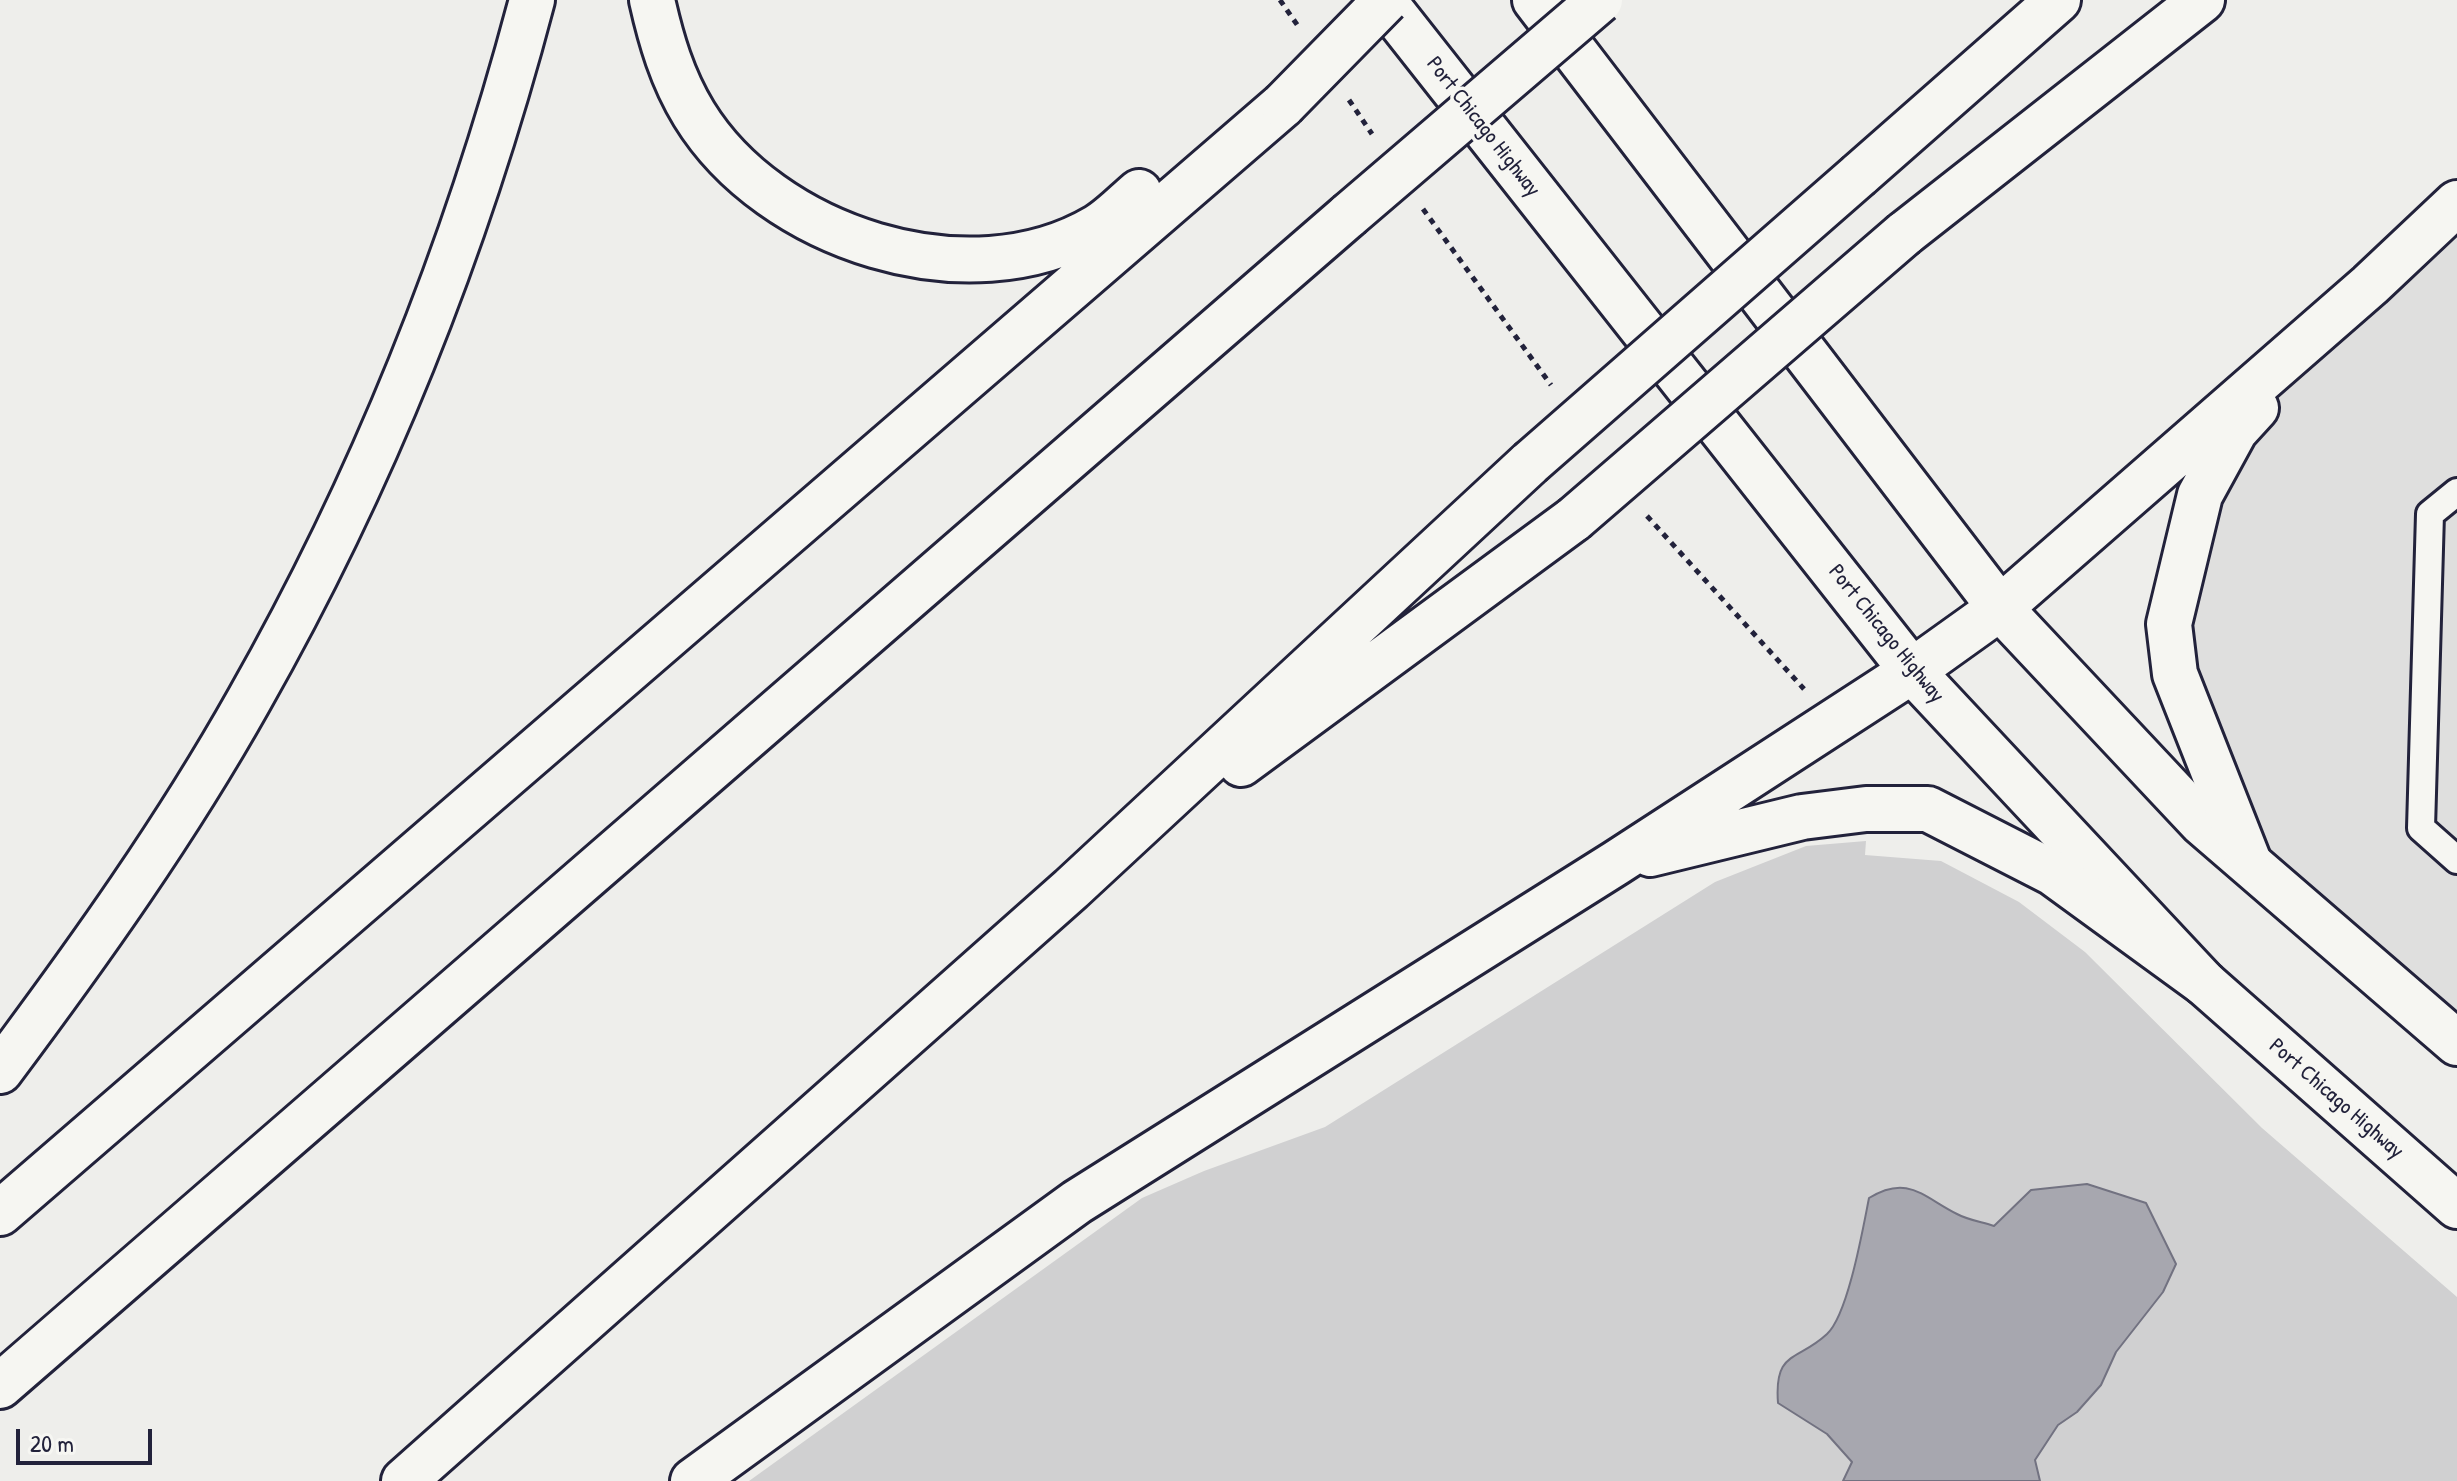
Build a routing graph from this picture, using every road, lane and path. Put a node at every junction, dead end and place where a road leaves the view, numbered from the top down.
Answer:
1 (532, 0) edge
2 (652, 0) edge
3 (1280, 0) edge
4 (1385, 0) edge
5 (1535, 0) edge
6 (1600, 0) edge
7 (2058, 0) edge
8 (2202, 0) edge
9 (1307, 39) dead end
10 (1342, 91) dead end
11 (1277, 94) junction
12 (1378, 142) dead end
13 (2457, 203) edge
14 (1422, 207) dead end
15 (2370, 285) junction
16 (1552, 386) dead end
17 (2457, 492) edge
18 (1645, 514) dead end
19 (2000, 608) junction
20 (1912, 671) junction
21 (1834, 721) junction
22 (2457, 860) edge
23 (2249, 862) junction
24 (1616, 863) junction
25 (1071, 889) junction
26 (2204, 983) junction
27 (2457, 1043) edge
28 (0, 1071) edge
29 (2457, 1206) edge
30 (0, 1213) edge
31 (0, 1386) edge
32 (404, 1481) edge
33 (693, 1481) edge

1 - 28 main road
2 - 11 main road
3 - 9 path
4 - 11 main road, bridge
4 - 20 main road, Port Chicago Highway
5 - 19 main road
6 - 31 main road, bridge
7 - 25 main road, bridge
8 - 25 main road, bridge
10 - 12 path
11 - 30 main road
13 - 15 main road
14 - 16 path
15 - 19 main road
15 - 23 main road
17 - 22 lane
18 - 21 path
19 - 20 main road
19 - 23 main road
20 - 21 main road
20 - 26 main road, Port Chicago Highway
21 - 24 main road
23 - 27 main road
24 - 26 main road
24 - 33 main road
25 - 32 main road
26 - 29 main road, Port Chicago Highway

